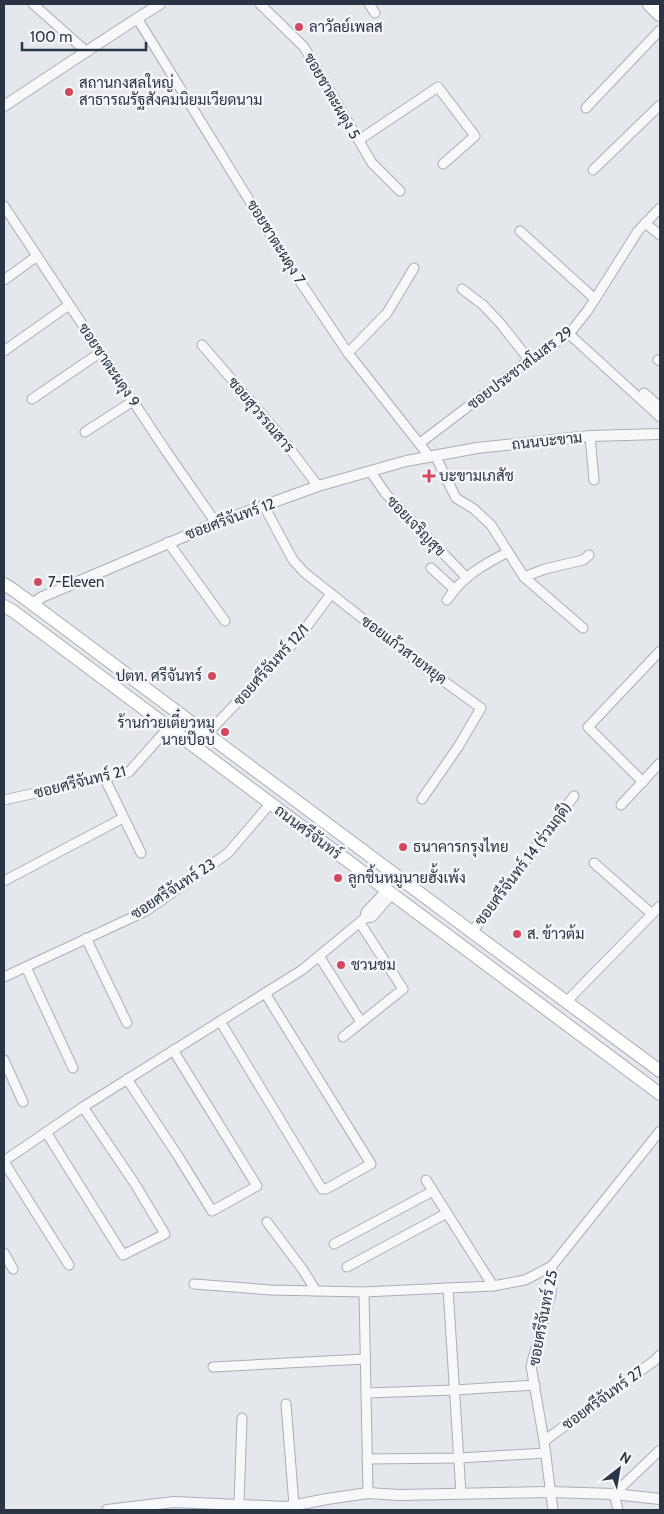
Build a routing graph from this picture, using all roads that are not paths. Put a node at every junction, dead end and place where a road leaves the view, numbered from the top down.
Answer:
1 (33, 4) edge
2 (160, 4) edge
3 (260, 4) edge
4 (369, 4) edge
5 (375, 13) dead end
6 (137, 18) junction
7 (660, 30) edge
8 (87, 52) junction
9 (660, 105) edge
10 (4, 106) edge
11 (586, 108) dead end
12 (359, 140) junction
13 (443, 164) dead end
14 (593, 170) dead end
15 (400, 191) dead end
16 (660, 208) edge
17 (5, 210) edge
18 (645, 223) junction
19 (520, 231) dead end
20 (660, 235) edge
21 (37, 256) junction
22 (414, 268) dead end
23 (4, 280) edge
24 (462, 289) dead end
25 (595, 299) junction
26 (69, 306) junction
27 (569, 334) junction
28 (202, 345) dead end
29 (4, 351) edge
30 (101, 352) junction
31 (348, 353) junction
32 (530, 361) junction
33 (644, 393) dead end
34 (32, 399) dead end
35 (133, 401) junction
36 (660, 407) edge
37 (660, 417) edge
38 (85, 432) dead end
39 (660, 434) edge
40 (590, 436) junction
41 (420, 443) junction
42 (432, 456) junction
43 (370, 471) junction
44 (594, 480) dead end
45 (318, 486) junction
46 (264, 506) junction
47 (216, 523) junction
48 (168, 542) junction
49 (508, 552) junction
50 (589, 555) dead end
51 (431, 568) dead end
52 (466, 577) junction
53 (524, 577) junction
54 (4, 584) edge
55 (454, 589) junction
56 (332, 594) junction
57 (447, 600) dead end
58 (32, 604) junction
59 (4, 606) edge
60 (18, 615) junction
61 (225, 621) dead end
62 (583, 628) dead end
63 (660, 651) edge
64 (169, 727) junction
65 (207, 734) junction
66 (660, 763) edge
67 (104, 777) junction
68 (643, 782) junction
69 (574, 796) dead end
70 (422, 799) dead end
71 (4, 800) edge
72 (270, 804) junction
73 (621, 805) dead end
74 (124, 818) junction
75 (141, 854) dead end
76 (594, 863) dead end
77 (4, 881) edge
78 (389, 892) junction
79 (660, 906) edge
80 (652, 914) junction
81 (362, 921) junction
82 (472, 932) junction
83 (86, 938) junction
84 (319, 956) junction
85 (26, 967) junction
86 (4, 977) edge
87 (265, 993) junction
88 (566, 1002) junction
89 (220, 1021) junction
90 (361, 1022) junction
91 (127, 1023) dead end
92 (343, 1037) dead end
93 (173, 1050) junction
94 (4, 1060) edge
95 (74, 1068) dead end
96 (660, 1071) edge
97 (127, 1079) junction
98 (660, 1094) edge
99 (23, 1102) dead end
100 (83, 1107) junction
101 (660, 1131) edge
102 (46, 1132) junction
103 (4, 1162) edge
104 (426, 1180) dead end
105 (433, 1191) junction
106 (447, 1213) junction
107 (267, 1222) dead end
108 (334, 1244) dead end
109 (4, 1253) edge
110 (69, 1265) dead end
111 (552, 1266) junction
112 (347, 1267) dead end
113 (13, 1269) dead end
114 (194, 1284) dead end
115 (493, 1286) junction
116 (448, 1288) junction
117 (316, 1291) junction
118 (364, 1292) junction
119 (660, 1355) edge
120 (365, 1359) junction
121 (213, 1367) dead end
122 (534, 1385) junction
123 (455, 1390) junction
124 (366, 1393) junction
125 (286, 1404) dead end
126 (242, 1418) dead end
127 (544, 1441) junction
128 (660, 1450) edge
129 (546, 1453) junction
130 (459, 1458) junction
131 (367, 1460) junction
132 (550, 1492) junction
133 (368, 1493) junction
134 (461, 1494) junction
135 (614, 1494) junction
136 (660, 1499) edge
137 (239, 1504) junction
138 (179, 1506) edge
139 (288, 1507) edge
140 (107, 1510) edge
141 (553, 1510) edge
142 (618, 1510) edge

1 - 8 street
2 - 6 street
3 - 12 street, ซอยชาตะผดุง 5
4 - 5 street
6 - 8 street
6 - 31 street, ซอยชาตะผดุง 7
7 - 11 street
8 - 10 street
9 - 14 street
12 - 13 street
12 - 15 street, ซอยชาตะผดุง 5
16 - 18 street, ซอยประชาสโมสร 29
17 - 21 street, ซอยชาตะผดุง 9
18 - 20 street
18 - 25 street, ซอยประชาสโมสร 29
19 - 25 street
21 - 23 street
21 - 26 street, ซอยชาตะผดุง 9
22 - 31 street
24 - 32 street
25 - 27 street, ซอยประชาสโมสร 29
26 - 29 street
26 - 30 street, ซอยชาตะผดุง 9
27 - 32 street, ซอยประชาสโมสร 29
27 - 37 street
28 - 45 street, ซอยสุวรรณสาร
30 - 34 street
30 - 35 street, ซอยชาตะผดุง 9
31 - 41 street, ซอยชาตะผดุง 7
32 - 41 street, ซอยประชาสโมสร 29
33 - 36 street
35 - 38 street
35 - 47 street, ซอยชาตะผดุง 9
39 - 40 street, ถนนบะขาม
40 - 42 street, ถนนบะขาม
40 - 44 street
41 - 42 street, ซอยชาตะผดุง 7
42 - 43 street, ซอยศรีจันทร์ 12
42 - 49 street, ซอยชาตะผดุง 7
43 - 45 street, ซอยศรีจันทร์ 12
43 - 52 street, ซอยเจริญสุข
45 - 46 street, ซอยศรีจันทร์ 12
46 - 47 street, ซอยศรีจันทร์ 12
46 - 56 street, ซอยแก้วสายหยุด
47 - 48 street, ซอยศรีจันทร์ 12
48 - 58 street, ซอยศรีจันทร์ 12
48 - 61 street
49 - 52 street
49 - 53 street, ซอยชาตะผดุง 7
50 - 53 street
51 - 55 street
52 - 55 street
53 - 62 street, ซอยชาตะผดุง 7
54 - 58 main road, ถนนศรีจันทร์
55 - 57 street
56 - 65 street, ซอยศรีจันทร์ 12/1
56 - 70 street, ซอยแก้วสายหยุด
58 - 60 main road
58 - 65 main road, ถนนศรีจันทร์
59 - 60 main road, ถนนศรีจันทร์
60 - 64 main road, ถนนศรีจันทร์
63 - 68 street
64 - 67 street, ซอยศรีจันทร์ 21
64 - 72 main road, ถนนศรีจันทร์
65 - 82 main road, ถนนศรีจันทร์
66 - 68 street
67 - 71 street, ซอยศรีจันทร์ 21
67 - 74 street
68 - 73 street
69 - 82 street, ซอยศรีจันทร์ 14 (ร่วมฤดี)
72 - 78 main road, ถนนศรีจันทร์
72 - 83 street, ซอยศรีจันทร์ 23
74 - 75 street
74 - 77 street
76 - 80 street
78 - 81 street
78 - 98 main road, ถนนศรีจันทร์
79 - 80 street
80 - 88 street
81 - 84 street
81 - 90 street
82 - 88 main road, ถนนศรีจันทร์
83 - 85 street, ซอยศรีจันทร์ 23
83 - 91 street
84 - 87 street
84 - 90 street
85 - 86 street, ซอยศรีจันทร์ 23
85 - 95 street
87 - 89 street
87 - 89 street
88 - 96 main road, ถนนศรีจันทร์
89 - 93 street
90 - 92 street
93 - 97 street
93 - 97 street
94 - 99 street
97 - 100 street
100 - 102 street
100 - 102 street
101 - 111 street, ซอยศรีจันทร์ 25
102 - 103 street
103 - 110 street
104 - 105 street
105 - 106 street
105 - 108 street
106 - 112 street
106 - 115 street
107 - 117 street
109 - 113 street
111 - 115 street
111 - 122 street, ซอยศรีจันทร์ 25
114 - 117 street
115 - 116 street
116 - 118 street
116 - 123 street
117 - 118 street
118 - 120 street
119 - 127 street, ซอยศรีจันทร์ 27
120 - 121 street
120 - 124 street
122 - 123 street
122 - 127 street, ซอยศรีจันทร์ 25
123 - 124 street
123 - 130 street
124 - 131 street
125 - 139 street
126 - 137 street
127 - 129 street, ซอยศรีจันทร์ 25
128 - 135 street
129 - 130 street
129 - 132 street, ซอยศรีจันทร์ 25
130 - 131 street
130 - 134 street
131 - 133 street
132 - 134 street
132 - 135 street
132 - 141 street, ซอยศรีจันทร์ 25
133 - 134 street
133 - 139 street
135 - 136 street
135 - 142 street
137 - 138 street
137 - 139 street
138 - 140 street

